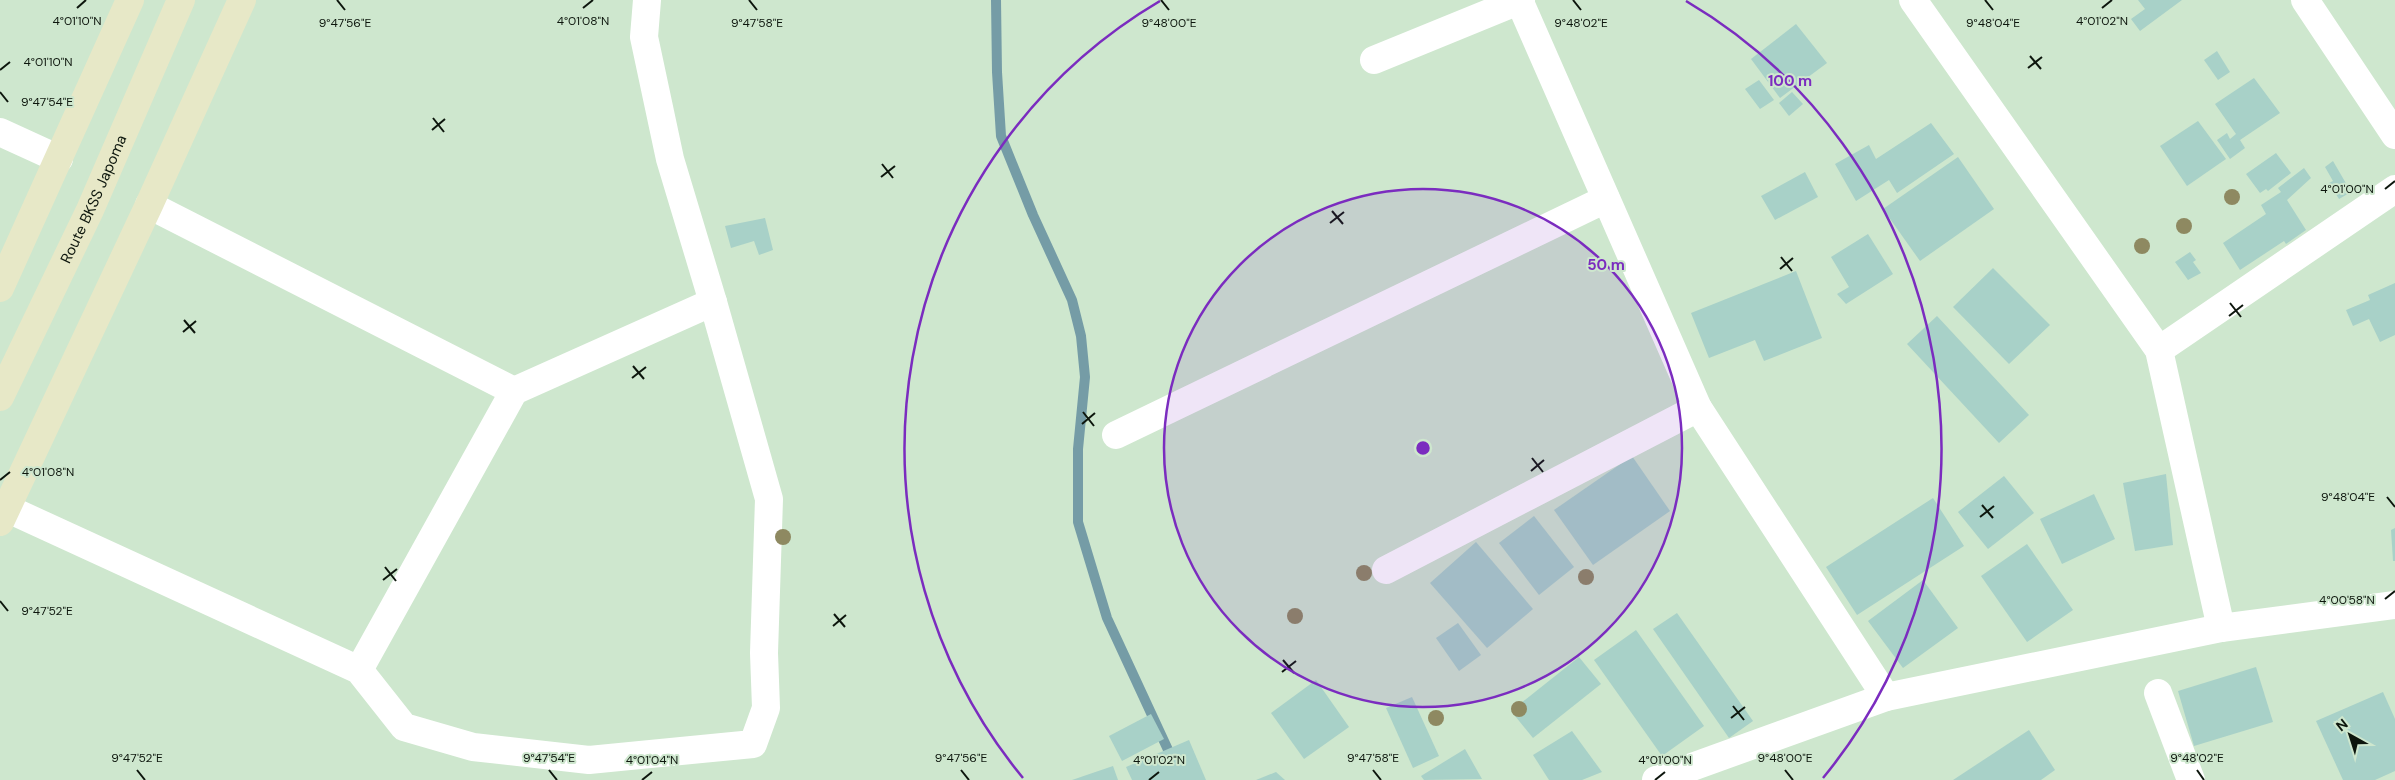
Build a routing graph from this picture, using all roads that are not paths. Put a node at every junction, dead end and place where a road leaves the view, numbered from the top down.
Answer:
1 (130, 0) edge
2 (181, 0) edge
3 (242, 0) edge
4 (647, 0) edge
5 (1519, 0) edge
6 (1913, 0) edge
7 (2305, 0) edge
8 (1374, 60) dead end
9 (0, 132) edge
10 (2395, 135) edge
11 (59, 159) junction
12 (2395, 189) edge
13 (1606, 199) junction
14 (149, 205) junction
15 (0, 288) edge
16 (713, 302) junction
17 (2159, 350) junction
18 (514, 391) junction
19 (0, 397) edge
20 (1698, 408) junction
21 (1116, 435) dead end
22 (3, 515) edge
23 (1386, 570) dead end
24 (2395, 605) edge
25 (2221, 628) junction
26 (360, 670) junction
27 (2158, 694) dead end
28 (1886, 697) junction
29 (1656, 780) edge
30 (2191, 780) edge

1 - 11 main road
2 - 19 main road, Route BKSS Japoma
3 - 14 main road
4 - 16 street
5 - 8 street
5 - 13 street
6 - 17 street
7 - 10 street
9 - 11 street
11 - 15 main road
12 - 17 street
13 - 20 street
13 - 21 street
14 - 18 street
14 - 22 main road
16 - 18 street
16 - 26 street
17 - 25 street
18 - 26 street
20 - 23 street
20 - 28 street
22 - 26 street
24 - 25 street
25 - 28 street
27 - 30 street
28 - 29 street

